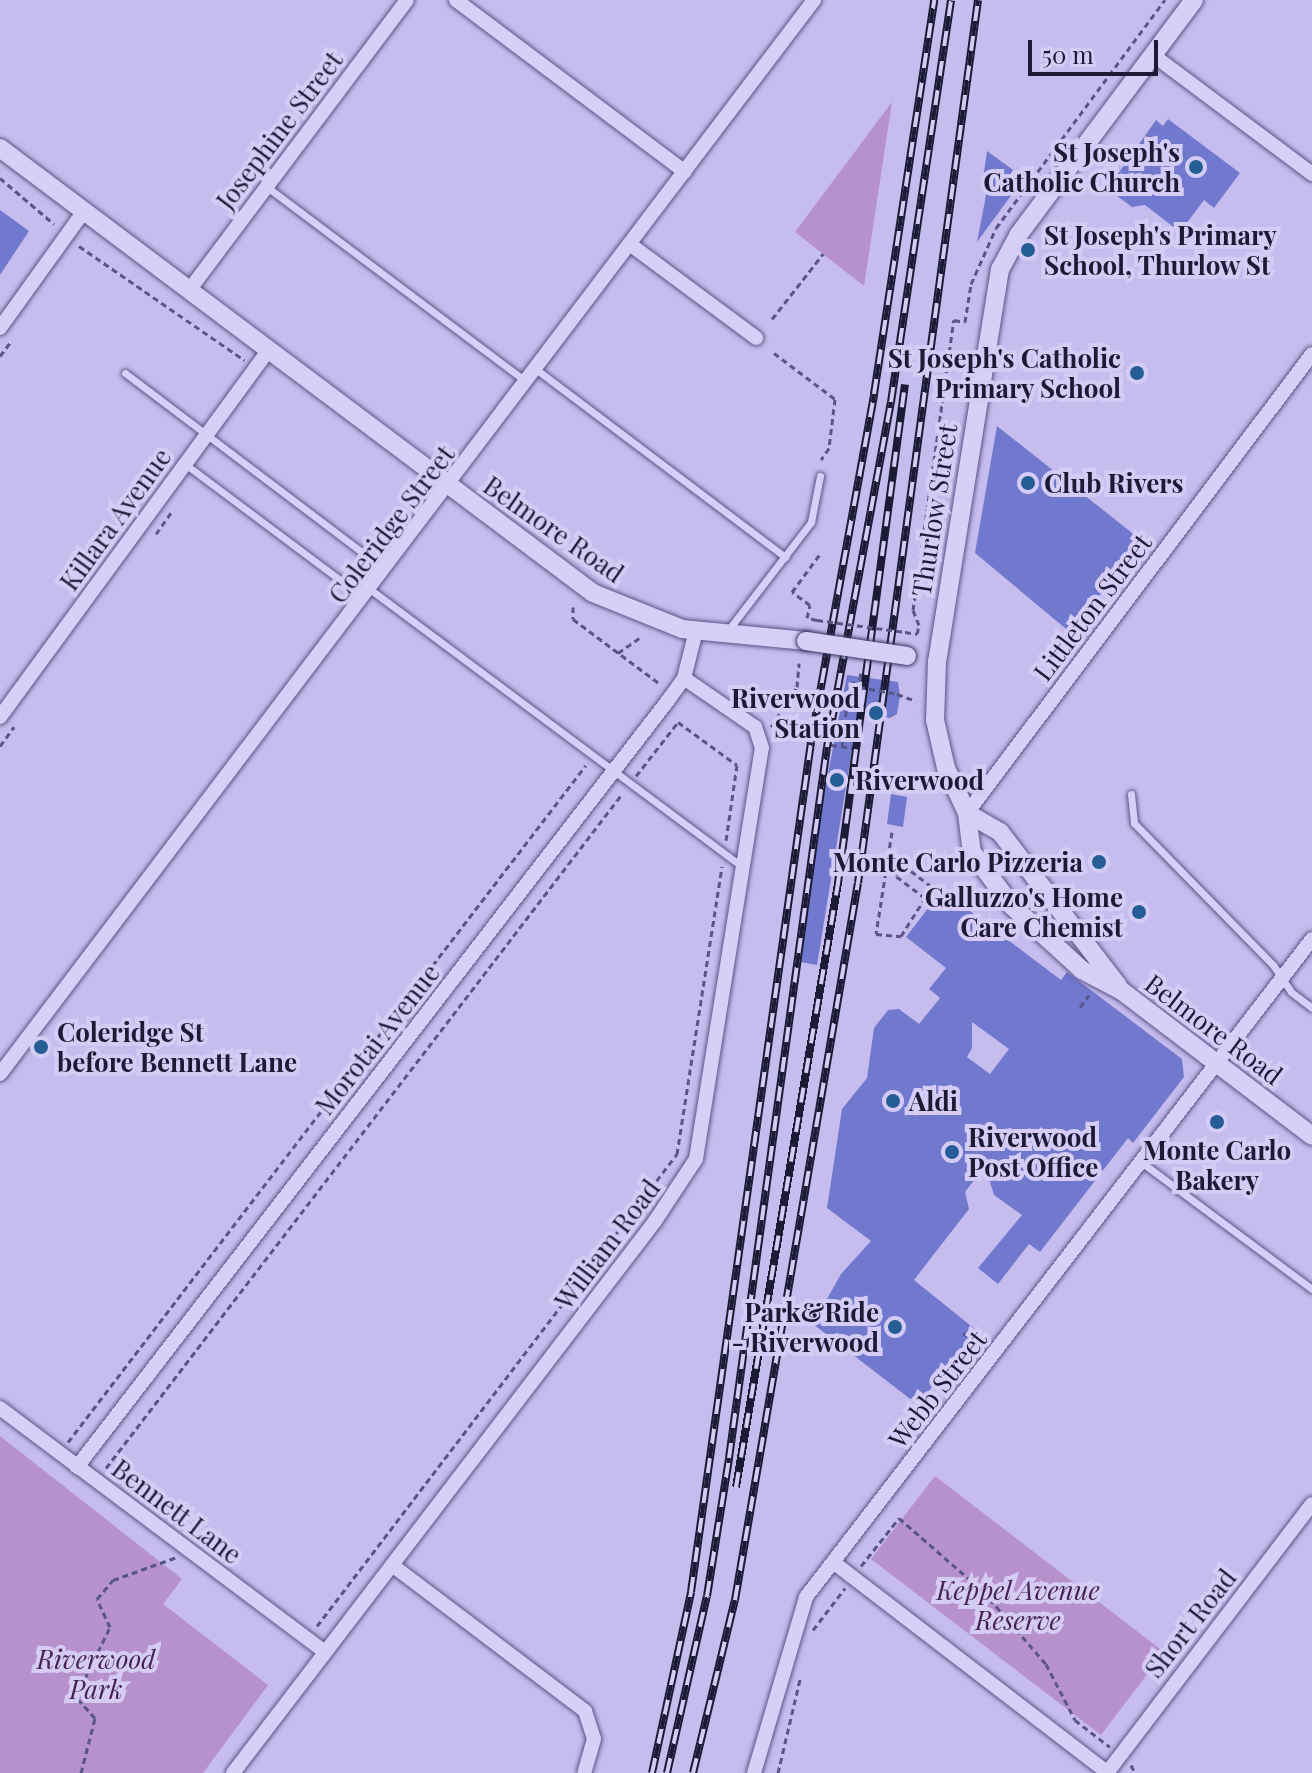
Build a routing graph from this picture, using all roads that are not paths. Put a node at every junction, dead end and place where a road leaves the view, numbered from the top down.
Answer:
1 (407, 0) edge
2 (456, 0) edge
3 (814, 0) edge
4 (1194, 0) edge
5 (1153, 55) junction
6 (0, 148) edge
7 (685, 172) junction
8 (1312, 174) edge
9 (267, 187) junction
10 (84, 211) junction
11 (631, 245) junction
12 (190, 289) junction
13 (0, 328) edge
14 (756, 338) dead end
15 (269, 349) junction
16 (1312, 354) edge
17 (537, 370) junction
18 (125, 373) dead end
19 (528, 383) junction
20 (206, 435) junction
21 (185, 464) junction
22 (820, 476) dead end
23 (450, 486) junction
24 (785, 557) junction
25 (386, 570) junction
26 (368, 594) junction
27 (696, 631) junction
28 (725, 634) junction
29 (937, 661) junction
30 (684, 678) junction
31 (0, 717) edge
32 (613, 772) junction
33 (1131, 794) dead end
34 (967, 813) junction
35 (743, 868) junction
36 (1312, 939) edge
37 (1283, 978) junction
38 (1122, 991) junction
39 (1312, 1008) edge
40 (1217, 1064) junction
41 (0, 1074) edge
42 (1312, 1136) edge
43 (1141, 1162) junction
44 (1312, 1289) edge
45 (0, 1408) edge
46 (77, 1467) junction
47 (1312, 1504) edge
48 (833, 1562) junction
49 (392, 1565) junction
50 (325, 1652) junction
51 (1107, 1772) edge
52 (233, 1773) edge
53 (584, 1773) edge
54 (754, 1773) edge

1 - 9 street, Josephine Street
2 - 7 street
3 - 7 street, Coleridge Street
4 - 5 main road, Thurlow Street
5 - 8 street
5 - 29 main road, Thurlow Street
6 - 10 main road, Belmore Road
7 - 11 street, Coleridge Street
9 - 12 street, Josephine Street
9 - 19 lane
10 - 12 main road, Belmore Road
10 - 13 street
11 - 14 street
11 - 17 street, Coleridge Street
12 - 15 main road, Belmore Road
15 - 20 street, Killara Avenue
15 - 23 main road, Belmore Road
16 - 34 street, Littleton Street
17 - 19 street, Coleridge Street
17 - 24 lane
18 - 20 lane
19 - 23 street, Coleridge Street
20 - 21 street, Killara Avenue
20 - 25 lane
21 - 26 lane
21 - 31 street, Killara Avenue
22 - 24 lane
23 - 25 street, Coleridge Street
23 - 27 main road, Belmore Road
24 - 28 lane
25 - 26 street, Coleridge Street
26 - 32 lane
26 - 41 street, Coleridge Street
27 - 28 main road, Belmore Road
27 - 30 street, Morotai Avenue
28 - 29 main road, Belmore Road, bridge
29 - 34 main road, Belmore Road
30 - 32 street, Morotai Avenue
30 - 35 street, William Road
32 - 35 lane
32 - 46 street, Morotai Avenue
33 - 37 lane
34 - 38 main road, Belmore Road
34 - 38 main road, Belmore Road
35 - 49 street, William Road
36 - 37 street, Webb Street
37 - 39 lane
37 - 40 street, Webb Street
38 - 40 main road, Belmore Road
40 - 42 main road, Belmore Road
40 - 43 street, Webb Street
43 - 44 lane
43 - 48 street, Webb Street
45 - 46 street, Bennett Lane
46 - 50 street, Bennett Lane
47 - 51 street, Short Road
48 - 51 street
48 - 54 street, Webb Street
49 - 50 street, William Road
49 - 53 street
50 - 52 street, William Road

